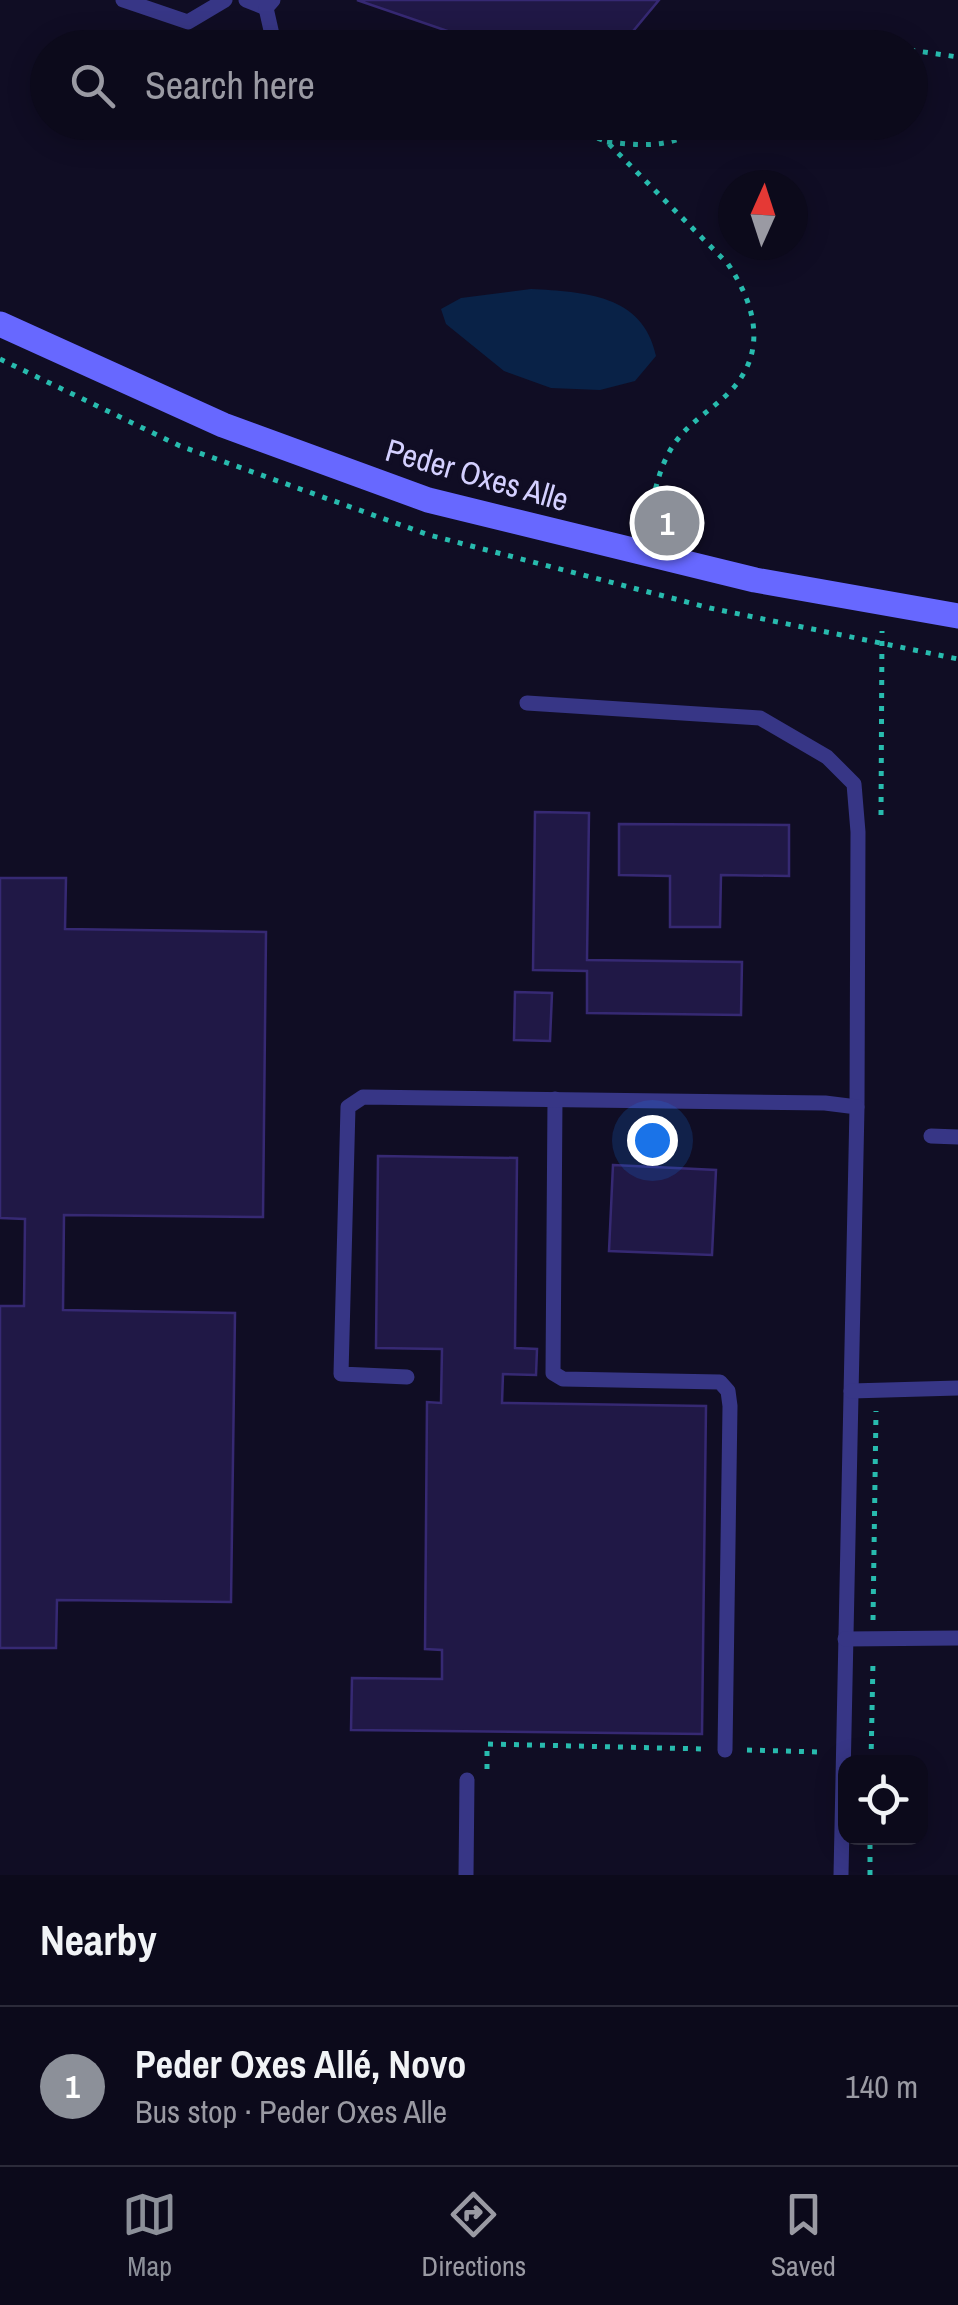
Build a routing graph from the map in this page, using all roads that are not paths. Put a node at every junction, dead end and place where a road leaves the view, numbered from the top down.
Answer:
1 (123, 0) edge
2 (225, 0) edge
3 (246, 0) edge
4 (269, 4) edge
5 (272, 30) edge
6 (0, 324) edge
7 (958, 616) edge
8 (528, 703) dead end
9 (555, 1099) junction
10 (857, 1107) junction
11 (931, 1136) dead end
12 (958, 1137) edge
13 (407, 1377) dead end
14 (958, 1388) edge
15 (851, 1391) junction
16 (958, 1638) edge
17 (846, 1639) junction
18 (725, 1750) road end
19 (467, 1780) road end
20 (466, 1875) edge
21 (841, 1875) edge

1 - 2 lane
3 - 4 lane
4 - 5 lane
6 - 7 street, Peder Oxes Alle
8 - 10 lane
9 - 10 lane
9 - 13 lane
9 - 18 lane
10 - 15 lane
11 - 12 lane
14 - 15 lane
15 - 17 lane
16 - 17 lane
17 - 21 lane
19 - 20 lane

